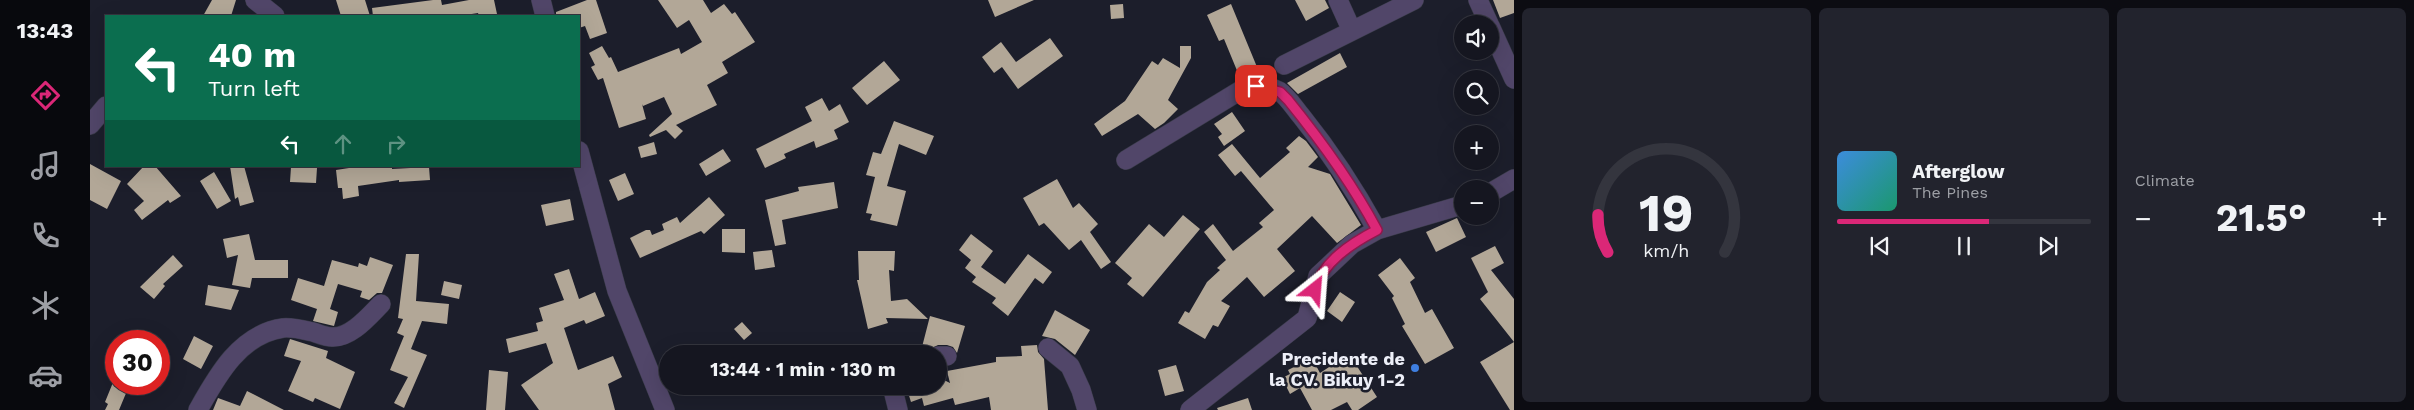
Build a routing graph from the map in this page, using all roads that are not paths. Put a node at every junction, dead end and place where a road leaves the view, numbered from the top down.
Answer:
1 (255, 0) edge
2 (541, 0) edge
3 (1414, 0) edge
4 (1478, 0) edge
5 (1342, 1) edge
6 (274, 15) edge
7 (545, 15) edge
8 (1485, 15) edge
9 (1352, 31) junction
10 (1499, 45) edge
11 (1284, 65) dead end
12 (1514, 79) edge
13 (105, 107) edge
14 (90, 125) edge
15 (580, 156) edge
16 (1126, 160) dead end
17 (1514, 179) edge
18 (1499, 188) edge
19 (1454, 207) edge
20 (1377, 230) junction
21 (381, 304) dead end
22 (1048, 348) dead end
23 (894, 395) edge
24 (198, 410) edge
25 (665, 410) edge
26 (898, 410) edge
27 (1087, 410) edge
28 (1190, 410) edge

1 - 6 street
2 - 7 street
3 - 9 street
4 - 8 street
5 - 9 street
9 - 11 street
10 - 12 street
13 - 14 street
15 - 25 street
16 - 20 street
17 - 18 street
19 - 20 street
20 - 28 street
21 - 24 street
22 - 27 street
23 - 26 street

